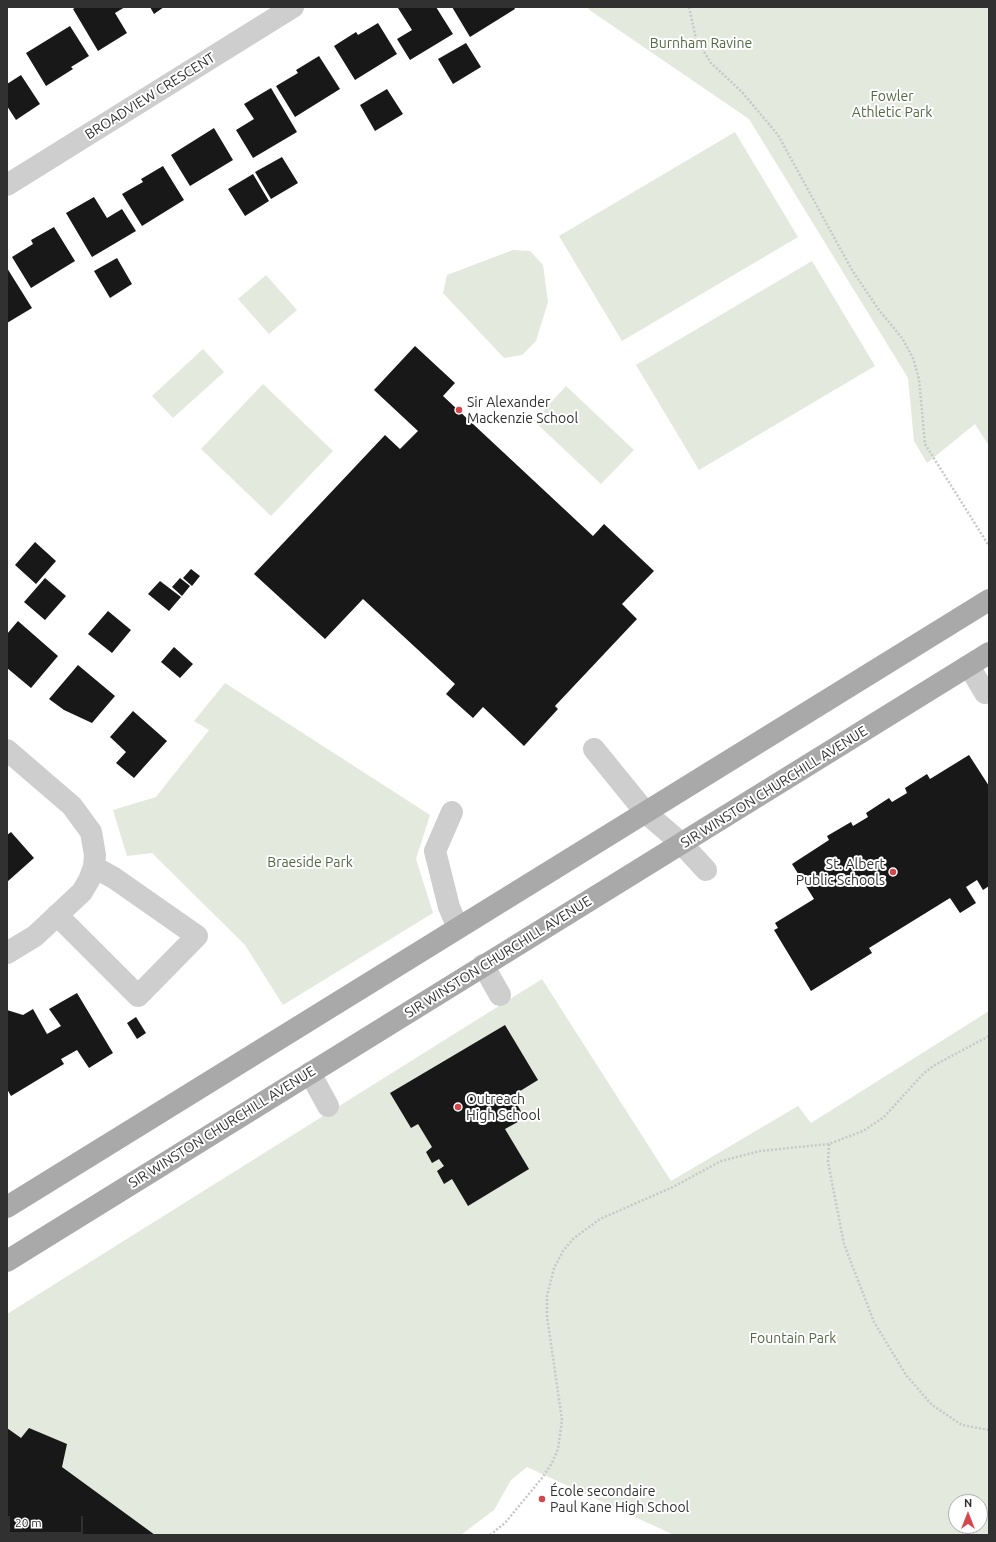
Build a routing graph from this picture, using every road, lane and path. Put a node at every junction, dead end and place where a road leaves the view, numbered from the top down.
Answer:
1 (294, 7) edge
2 (689, 7) edge
3 (7, 185) edge
4 (989, 546) edge
5 (989, 600) edge
6 (989, 653) edge
7 (969, 666) junction
8 (985, 693) dead end
9 (594, 749) dead end
10 (7, 750) edge
11 (452, 812) dead end
12 (646, 813) junction
13 (681, 843) junction
14 (94, 867) junction
15 (706, 870) dead end
16 (57, 915) junction
17 (458, 928) junction
18 (7, 953) edge
19 (483, 965) junction
20 (500, 995) dead end
21 (989, 1036) edge
22 (310, 1073) junction
23 (328, 1106) dead end
24 (829, 1144) junction
25 (7, 1207) edge
26 (7, 1261) edge
27 (989, 1430) edge
28 (490, 1535) edge

1 - 3 street, BROADVIEW CRESCENT
2 - 4 path
5 - 12 main road
6 - 7 main road, SIR WINSTON CHURCHILL AVENUE
7 - 8 street
7 - 13 main road, SIR WINSTON CHURCHILL AVENUE
9 - 12 street
10 - 14 street
11 - 17 street
12 - 13 street
12 - 17 main road
13 - 15 street
13 - 19 main road, SIR WINSTON CHURCHILL AVENUE
14 - 16 street
14 - 16 street
16 - 18 street
17 - 25 main road
19 - 20 street
19 - 22 main road, SIR WINSTON CHURCHILL AVENUE
21 - 24 path
22 - 23 street
22 - 26 main road, SIR WINSTON CHURCHILL AVENUE
24 - 27 path
24 - 28 path

